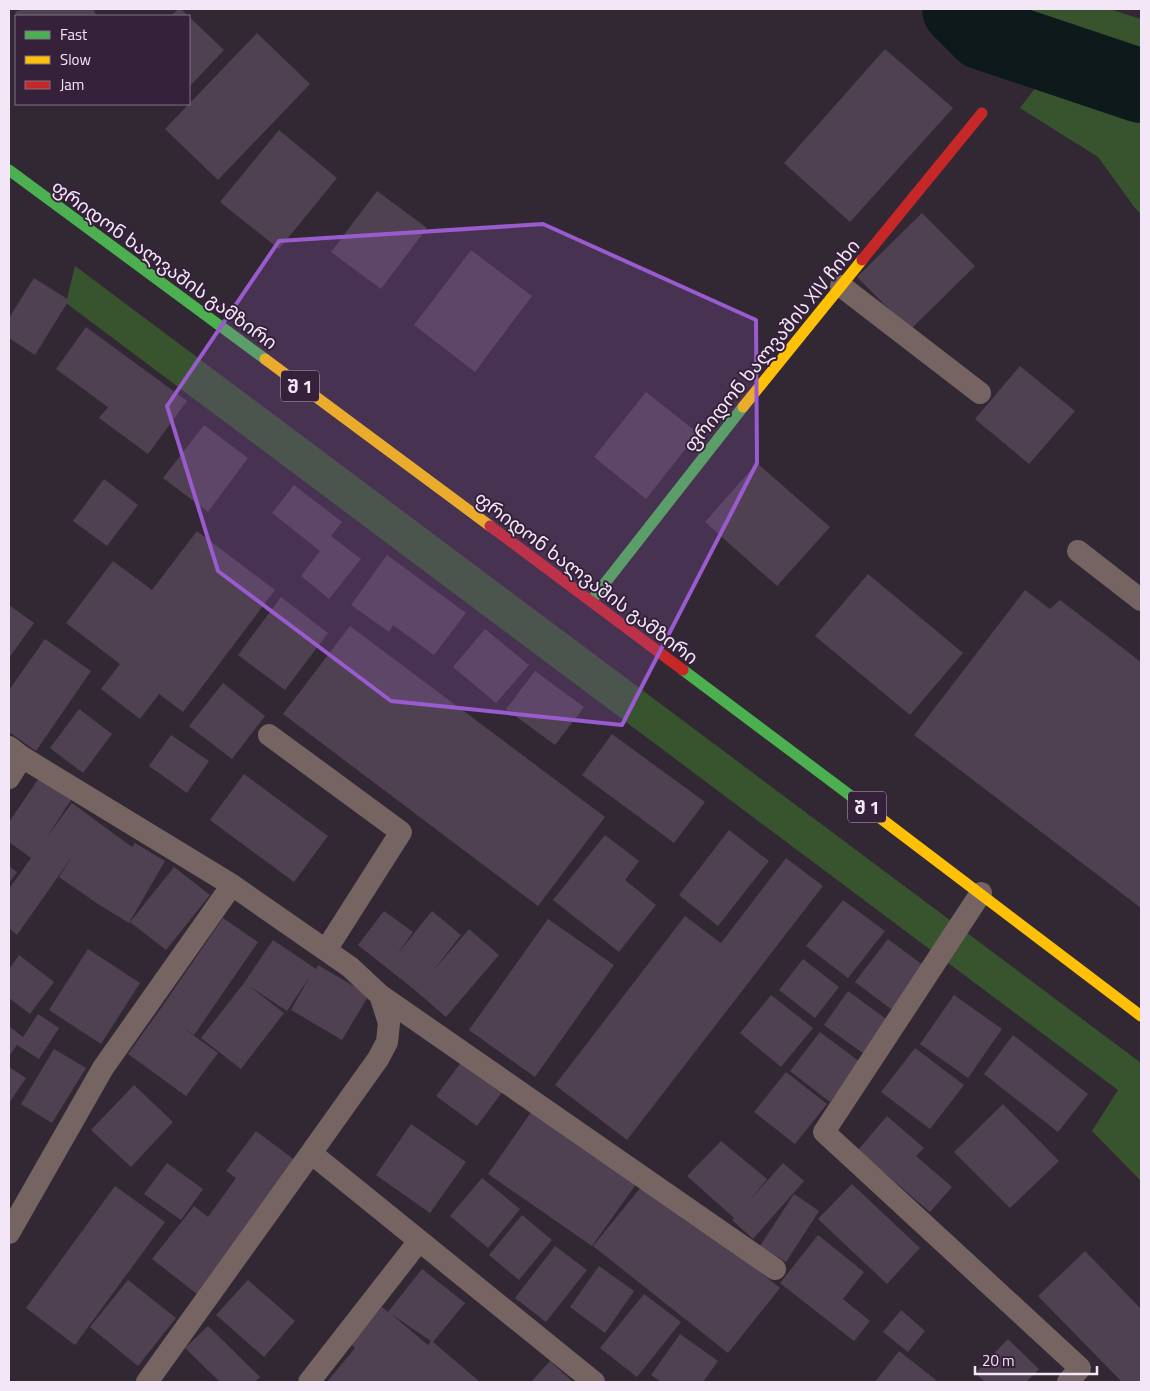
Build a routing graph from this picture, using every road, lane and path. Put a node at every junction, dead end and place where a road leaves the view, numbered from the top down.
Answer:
1 (982, 113) dead end
2 (9, 170) edge
3 (841, 286) junction
4 (980, 392) dead end
5 (1078, 551) dead end
6 (1141, 600) edge
7 (591, 601) junction
8 (269, 735) dead end
9 (15, 752) edge
10 (9, 778) edge
11 (232, 885) junction
12 (981, 893) junction
13 (326, 950) junction
14 (380, 996) junction
15 (1141, 1016) edge
16 (311, 1153) junction
17 (9, 1233) edge
18 (419, 1241) junction
19 (775, 1269) dead end
20 (1080, 1377) edge
21 (147, 1382) edge
22 (310, 1382) edge
23 (594, 1382) edge

1 - 3 main road, ფრიდონ ხალვაშის XIV ჩიხი
2 - 7 main road, ფრიდონ ხალვაშის გამზირი / შ 1
3 - 4 lane
3 - 7 main road, ფრიდონ ხალვაშის XIV ჩიხი
5 - 6 lane
7 - 12 main road, ფრიდონ ხალვაშის გამზირი / შ 1
8 - 13 lane
9 - 10 lane
9 - 11 lane
11 - 13 lane
11 - 17 lane
12 - 15 main road, ფრიდონ ხალვაშის გამზირი / შ 1
12 - 20 lane
13 - 14 lane
14 - 16 lane
14 - 19 lane
16 - 18 lane
16 - 21 lane
18 - 22 lane
18 - 23 lane

